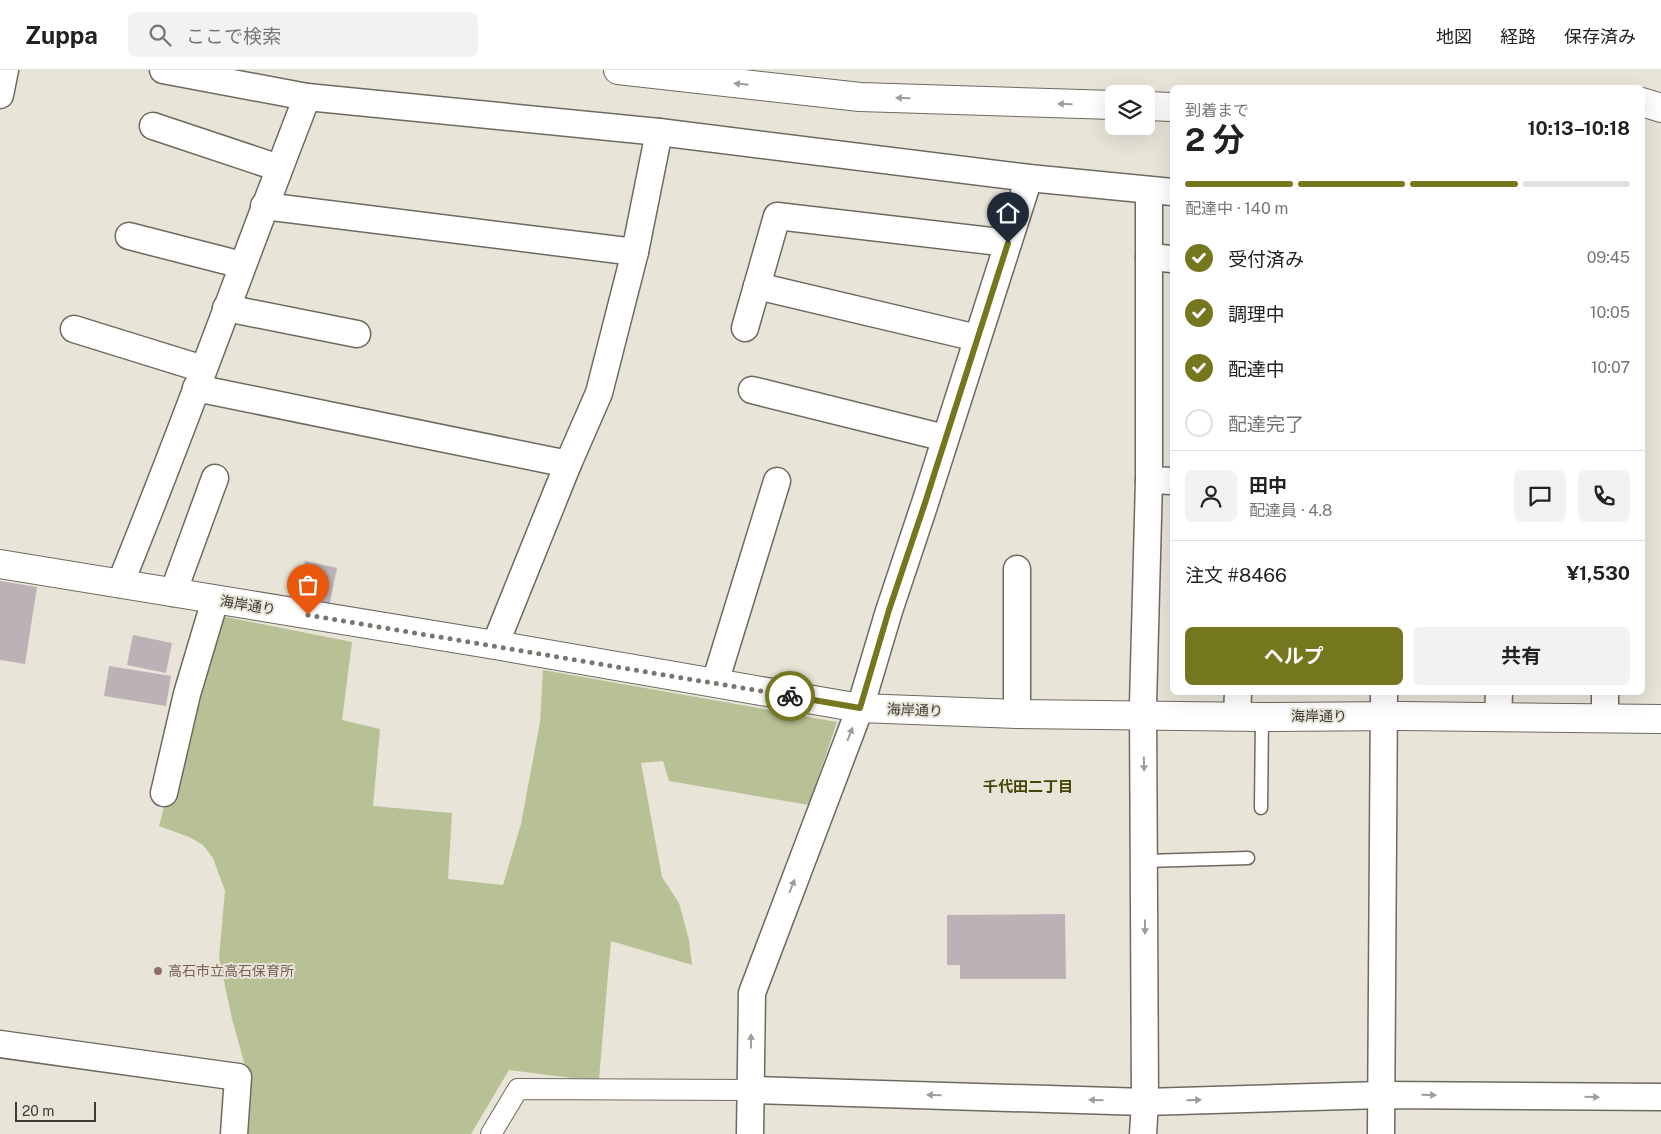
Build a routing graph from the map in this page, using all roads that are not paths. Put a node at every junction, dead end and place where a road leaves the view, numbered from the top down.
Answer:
1 (5, 70) edge
2 (163, 70) edge
3 (618, 70) edge
4 (0, 95) edge
5 (307, 97) junction
6 (1645, 103) edge
7 (1105, 105) edge
8 (1155, 106) edge
9 (1170, 107) edge
10 (1661, 108) edge
11 (153, 126) dead end
12 (659, 132) junction
13 (279, 168) junction
14 (1028, 178) junction
15 (1161, 191) edge
16 (264, 206) junction
17 (130, 236) dead end
18 (1008, 243) junction
19 (635, 252) junction
20 (1161, 258) edge
21 (242, 265) junction
22 (757, 286) junction
23 (226, 308) junction
24 (745, 328) dead end
25 (74, 330) dead end
26 (357, 334) dead end
27 (977, 338) junction
28 (200, 378) junction
29 (752, 390) dead end
30 (945, 438) junction
31 (568, 464) junction
32 (215, 478) dead end
33 (777, 481) dead end
34 (1161, 481) edge
35 (0, 564) edge
36 (1017, 569) dead end
37 (120, 584) junction
38 (173, 593) junction
39 (215, 600) junction
40 (495, 645) junction
41 (718, 672) dead end
42 (1384, 704) edge
43 (1499, 705) edge
44 (1605, 705) edge
45 (860, 708) junction
46 (1246, 708) edge
47 (1017, 714) junction
48 (1143, 716) junction
49 (1661, 719) edge
50 (164, 793) dead end
51 (1261, 808) dead end
52 (1248, 858) dead end
53 (1145, 861) junction
54 (0, 1044) edge
55 (750, 1090) junction
56 (1381, 1095) junction
57 (1661, 1097) edge
58 (1145, 1102) junction
59 (234, 1134) edge
60 (490, 1134) edge
61 (750, 1134) edge
62 (1143, 1134) edge
63 (1381, 1134) edge

1 - 4 street
2 - 5 street
7 -> 3 street
5 - 12 street
5 - 13 street
6 - 10 street
8 - 9 street
11 - 13 street
12 - 14 street
12 - 19 street
13 - 16 street
14 - 15 street
14 - 18 street
15 - 20 street
16 - 19 street
16 - 21 street
17 - 21 street
18 - 22 street
18 - 27 street
19 - 31 street
20 - 34 street
21 - 23 street
22 - 24 street
22 - 27 street
23 - 26 street
23 - 28 street
25 - 28 street
27 - 30 street
28 - 31 street
28 - 37 street
29 - 30 street
30 - 45 street
31 - 40 street
32 - 38 street
33 - 41 street
34 - 48 street
35 - 37 street, 海岸通り
36 - 47 street
37 - 38 street, 海岸通り
38 - 39 street, 海岸通り
39 - 40 street, 海岸通り
39 - 50 street
40 - 45 street, 海岸通り
42 - 43 street, 海岸通り
42 - 46 street, 海岸通り
42 - 56 street
43 - 44 street, 海岸通り
44 - 49 street, 海岸通り
45 - 47 street, 海岸通り
55 -> 45 street
46 - 48 street, 海岸通り
46 - 51 lane
47 - 48 street, 海岸通り
48 -> 53 street
52 - 53 lane
53 -> 58 street
54 - 59 street
58 -> 55 street
55 - 60 street
55 - 61 street
56 -> 57 street
58 -> 56 street
56 - 63 street
58 - 62 street

